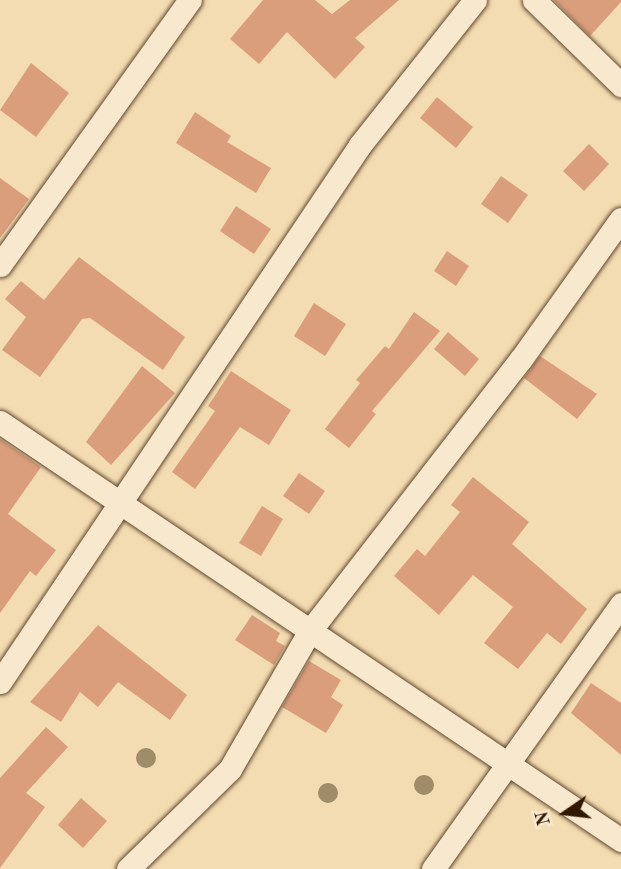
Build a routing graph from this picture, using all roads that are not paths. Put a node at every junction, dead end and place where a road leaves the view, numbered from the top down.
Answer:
1 (190, 0) edge
2 (475, 0) edge
3 (534, 0) edge
4 (621, 85) edge
5 (621, 219) edge
6 (0, 265) edge
7 (0, 422) edge
8 (118, 507) junction
9 (621, 604) edge
10 (309, 632) junction
11 (0, 682) edge
12 (507, 762) junction
13 (621, 840) edge
14 (128, 869) edge
15 (433, 869) edge

1 - 6 street
2 - 8 street
3 - 4 street
5 - 10 street
7 - 8 street
8 - 10 street
8 - 11 street
9 - 12 street
10 - 12 street
10 - 14 street
12 - 13 street
12 - 15 street

